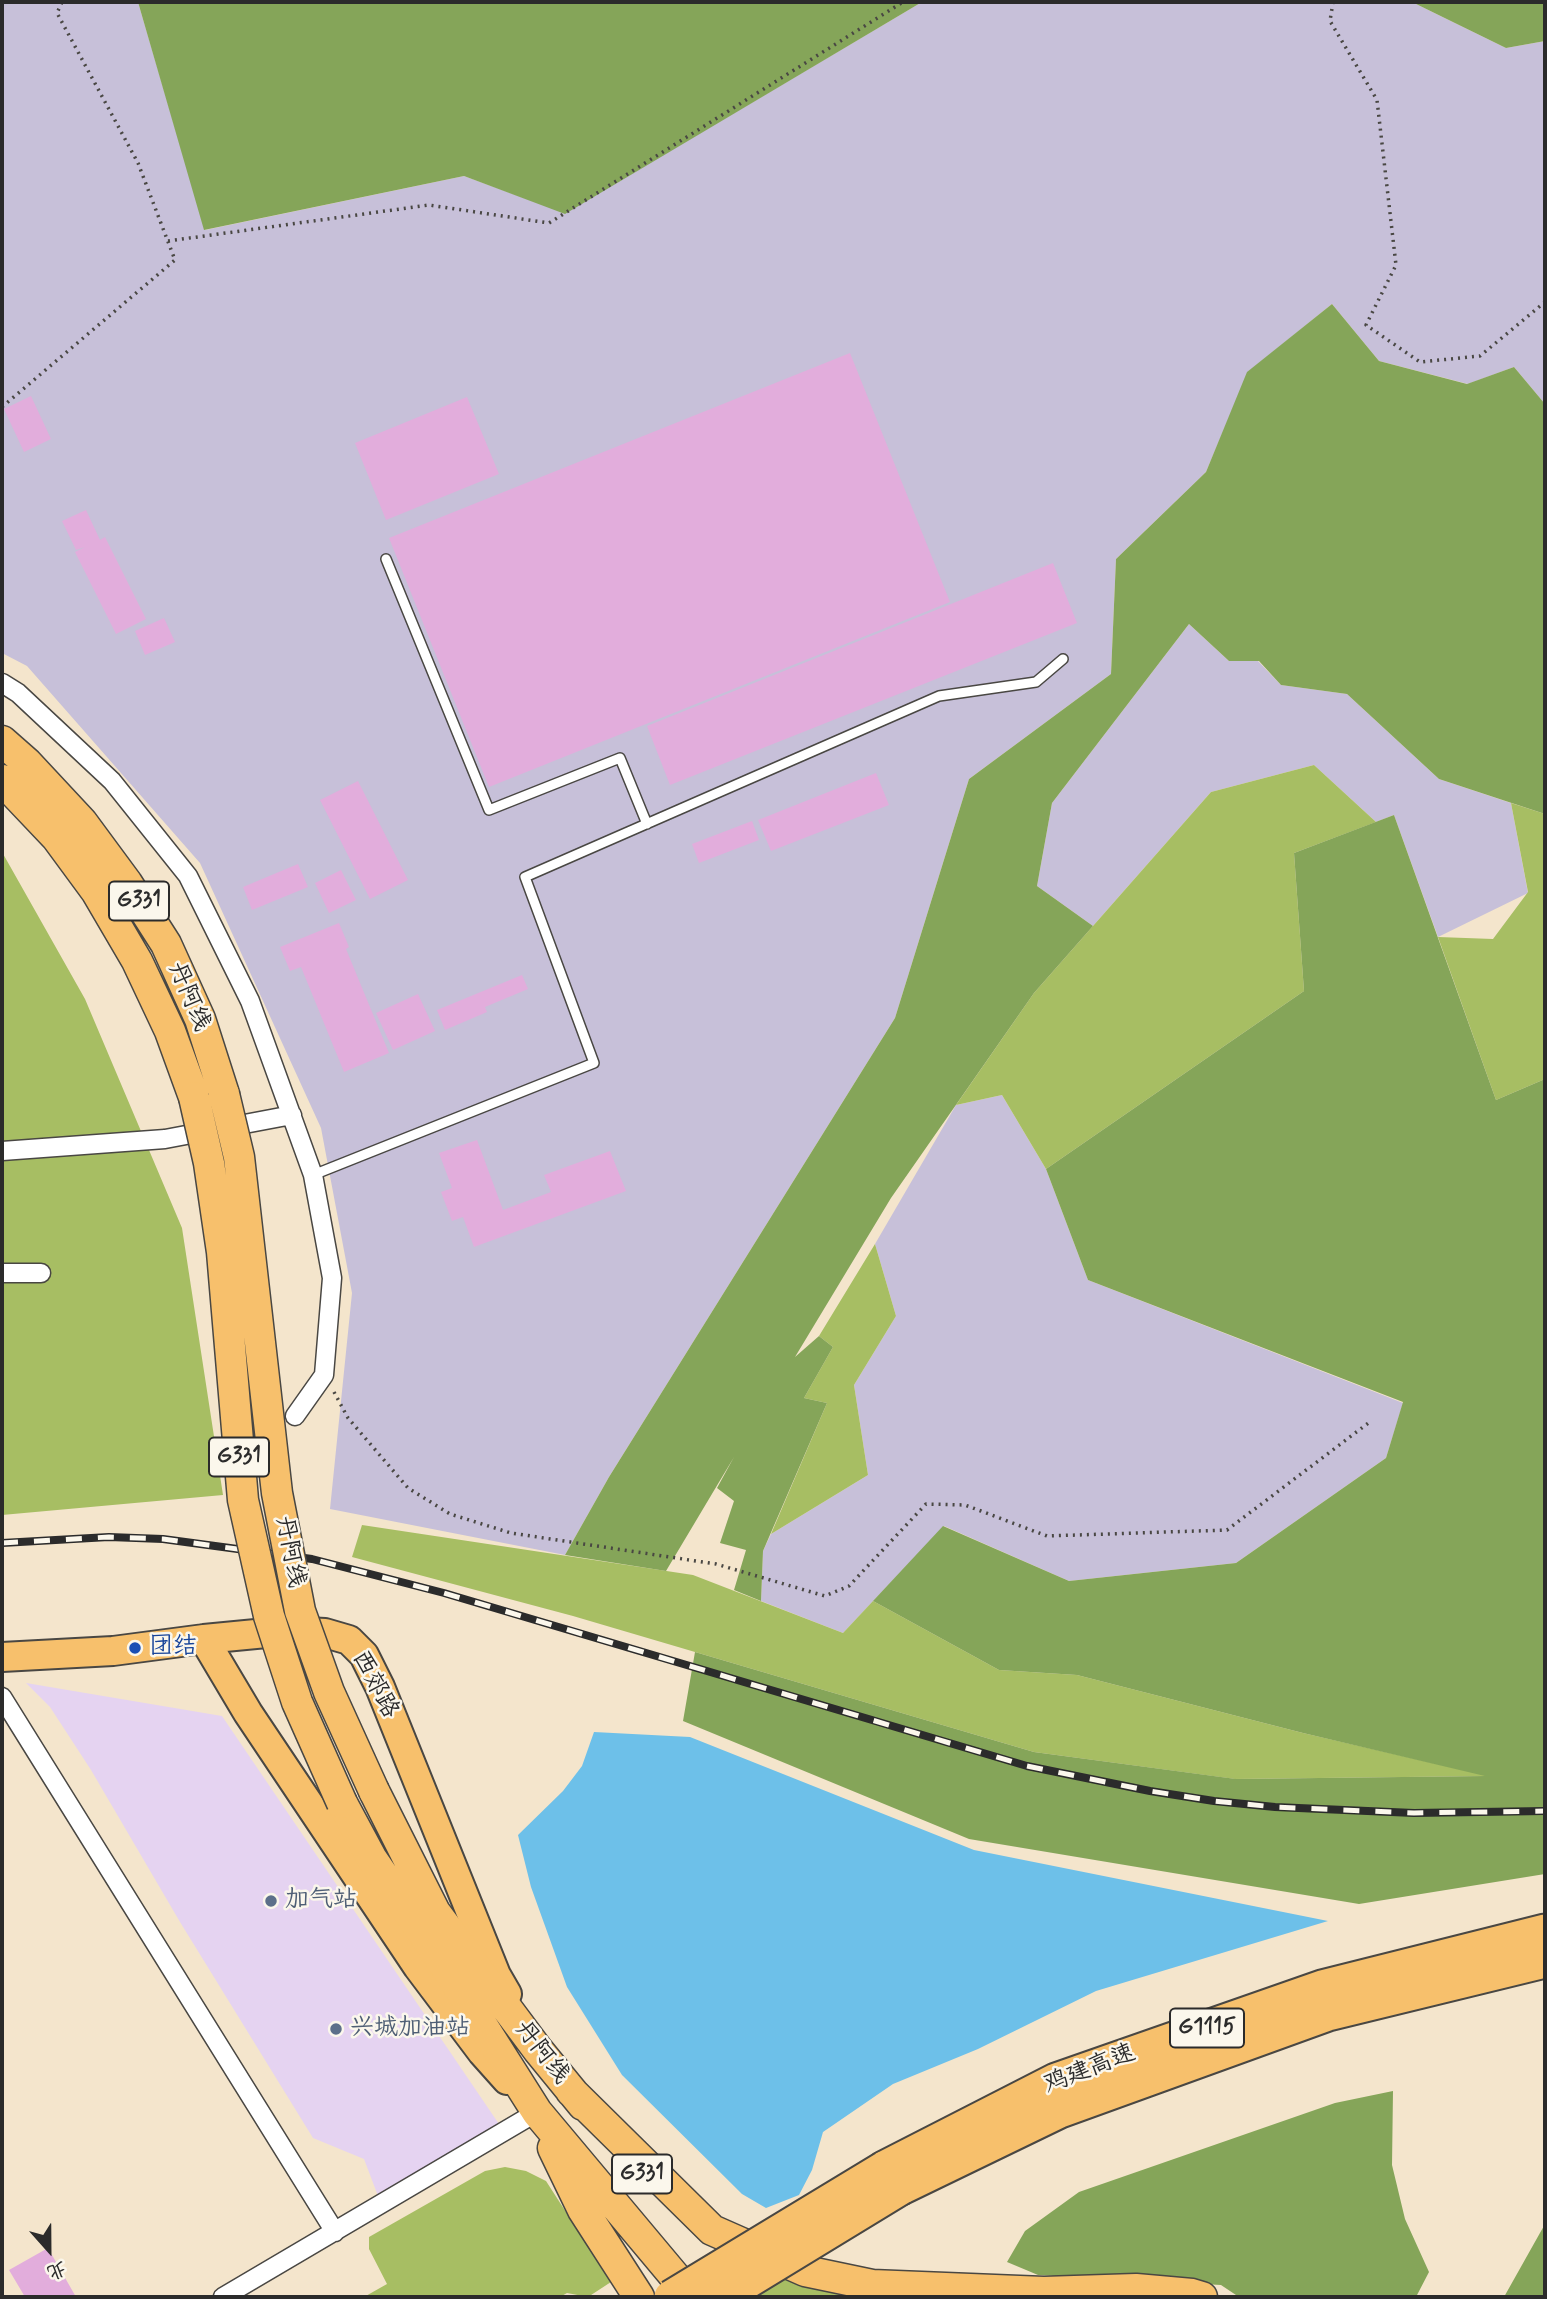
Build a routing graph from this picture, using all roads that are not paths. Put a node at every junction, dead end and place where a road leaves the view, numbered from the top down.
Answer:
1 (386, 559) dead end
2 (1063, 659) dead end
3 (2, 683) edge
4 (2, 741) edge
5 (2, 780) edge
6 (647, 824) junction
7 (292, 1115) junction
8 (2, 1151) edge
9 (313, 1175) junction
10 (2, 1273) edge
11 (41, 1273) dead end
12 (295, 1416) dead end
13 (204, 1639) junction
14 (2, 1657) edge
15 (2, 1697) edge
16 (1545, 1931) edge
17 (1545, 1961) edge
18 (538, 2050) junction
19 (571, 2091) junction
20 (537, 2112) junction
21 (893, 2178) junction
22 (335, 2232) junction
23 (223, 2297) edge
24 (639, 2297) edge
25 (671, 2297) edge
26 (692, 2297) edge
27 (722, 2297) edge
28 (747, 2297) edge
29 (1202, 2297) edge

1 - 6 lane
2 - 6 lane
3 - 7 street
4 - 18 highway, 丹阿线 / G331, bridge
5 - 20 highway, 丹阿线 / G331, bridge
6 - 9 lane
7 - 8 street
7 - 9 street
9 - 12 street
10 - 11 street
13 - 14 main road, 西郊路
13 - 18 main road, 西郊路
13 - 20 main road
15 - 22 street
16 - 21 highway, 鸡建高速 / G1115
17 - 21 highway, 鸡建高速 / G1115
18 - 19 highway, 丹阿线 / G331
19 - 28 highway, 丹阿线 / G331
19 - 29 highway
20 - 22 street
20 - 24 highway
20 - 26 highway, 丹阿线 / G331
21 - 25 highway, 鸡建高速 / G1115, bridge
21 - 27 highway, 鸡建高速 / G1115, bridge
22 - 23 street

